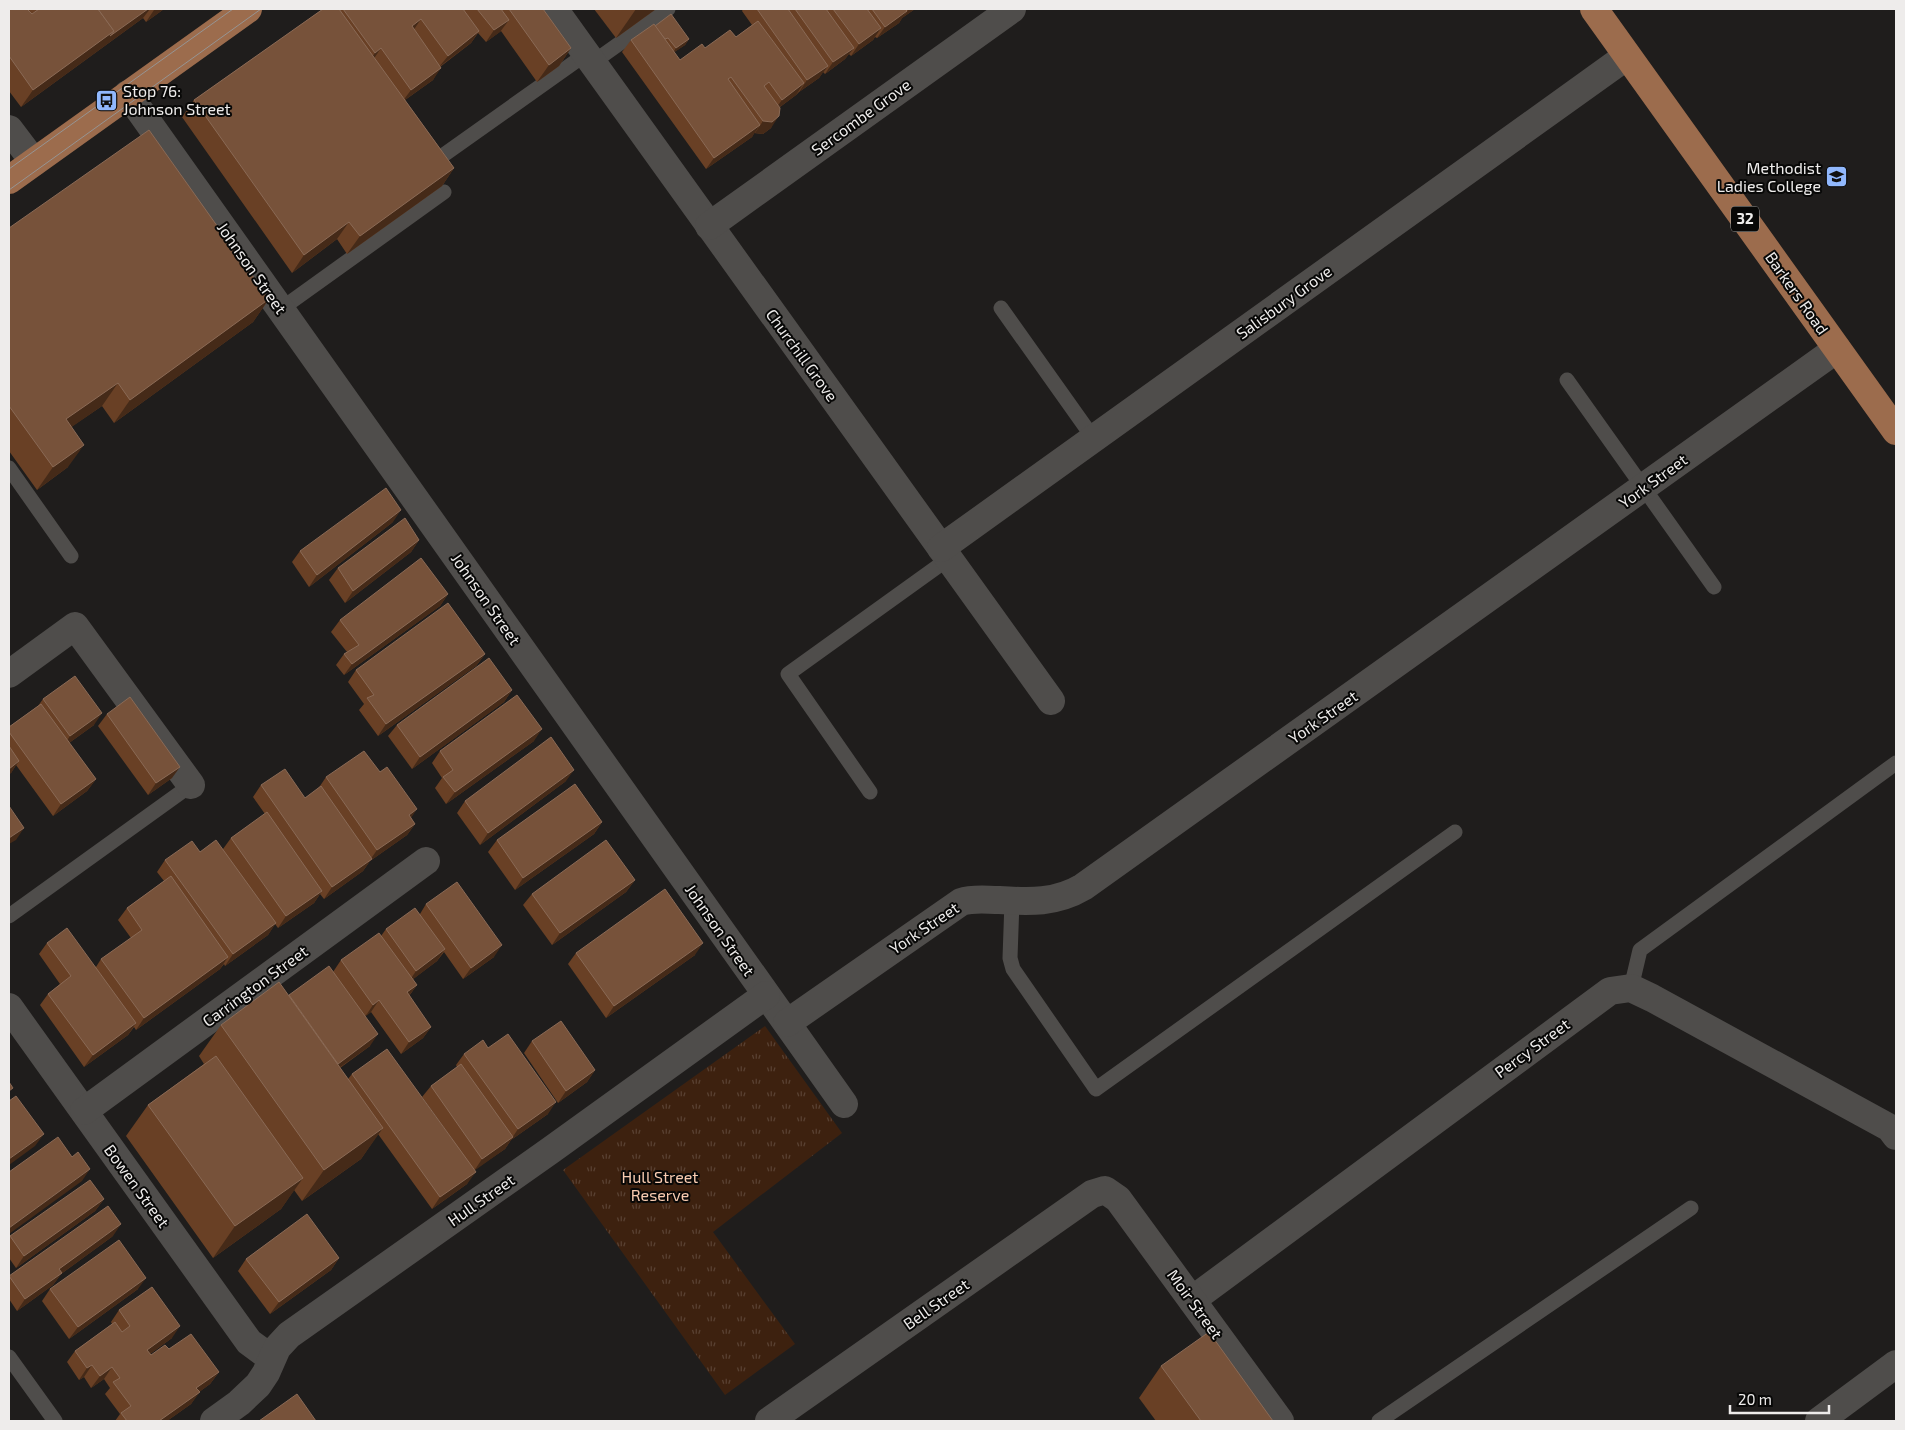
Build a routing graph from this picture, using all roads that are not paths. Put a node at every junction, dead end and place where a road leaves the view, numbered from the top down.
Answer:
1 (248, 9) edge
2 (554, 9) edge
3 (668, 9) edge
4 (1012, 9) edge
5 (1594, 9) edge
6 (1627, 56) junction
7 (589, 59) junction
8 (128, 94) junction
9 (9, 129) edge
10 (445, 154) edge
11 (34, 162) junction
12 (10, 177) edge
13 (444, 192) edge
14 (710, 226) junction
15 (281, 308) junction
16 (1001, 308) dead end
17 (1837, 349) junction
18 (1567, 380) dead end
19 (1896, 431) edge
20 (1094, 438) junction
21 (9, 468) edge
22 (1644, 488) junction
23 (945, 554) junction
24 (71, 556) dead end
25 (1714, 587) dead end
26 (9, 674) edge
27 (1051, 701) dead end
28 (1896, 763) edge
29 (191, 785) joint
30 (870, 792) dead end
31 (1455, 832) dead end
32 (426, 861) dead end
33 (1012, 901) junction
34 (9, 916) edge
35 (1631, 988) junction
36 (766, 995) junction
37 (9, 1007) edge
38 (787, 1023) junction
39 (844, 1104) dead end
40 (84, 1111) junction
41 (1894, 1129) edge
42 (1106, 1190) joint
43 (1690, 1208) dead end
44 (1192, 1300) junction
45 (9, 1356) edge
46 (271, 1358) junction
47 (1896, 1364) edge
48 (56, 1421) edge
49 (214, 1421) edge
50 (769, 1421) edge
51 (1280, 1421) edge
52 (1379, 1421) edge
53 (1819, 1421) edge

1 - 8 main road
2 - 7 street, Churchill Grove
3 - 7 lane
4 - 14 street, Sercombe Grove
5 - 6 main road, Barkers Road / 32
6 - 17 main road, Barkers Road / 32
6 - 20 street, Salisbury Grove
7 - 10 lane
7 - 14 street, Churchill Grove
8 - 11 main road
8 - 15 street, Johnson Street
9 - 11 street
11 - 12 main road
13 - 15 lane
14 - 23 street, Churchill Grove
15 - 36 street, Johnson Street
16 - 20 lane
17 - 19 main road, Barkers Road / 32
17 - 22 street, York Street
18 - 22 lane
20 - 23 street, Salisbury Grove
21 - 24 lane
22 - 25 lane
22 - 33 street, York Street
23 - 27 street, Churchill Grove
23 - 30 lane
26 - 29 street
28 - 35 lane
29 - 34 lane
31 - 33 lane
32 - 40 street, Carrington Street
33 - 38 street, York Street
35 - 41 street
35 - 44 street, Percy Street
36 - 38 street, Johnson Street
36 - 46 street, Hull Street
37 - 40 street, Bowen Street
38 - 39 street, Johnson Street
40 - 46 street, Bowen Street
42 - 44 street, Moir Street
42 - 50 street, Bell Street
43 - 52 lane
44 - 51 street, Moir Street
45 - 48 lane
46 - 49 street, Hull Street
47 - 53 street

